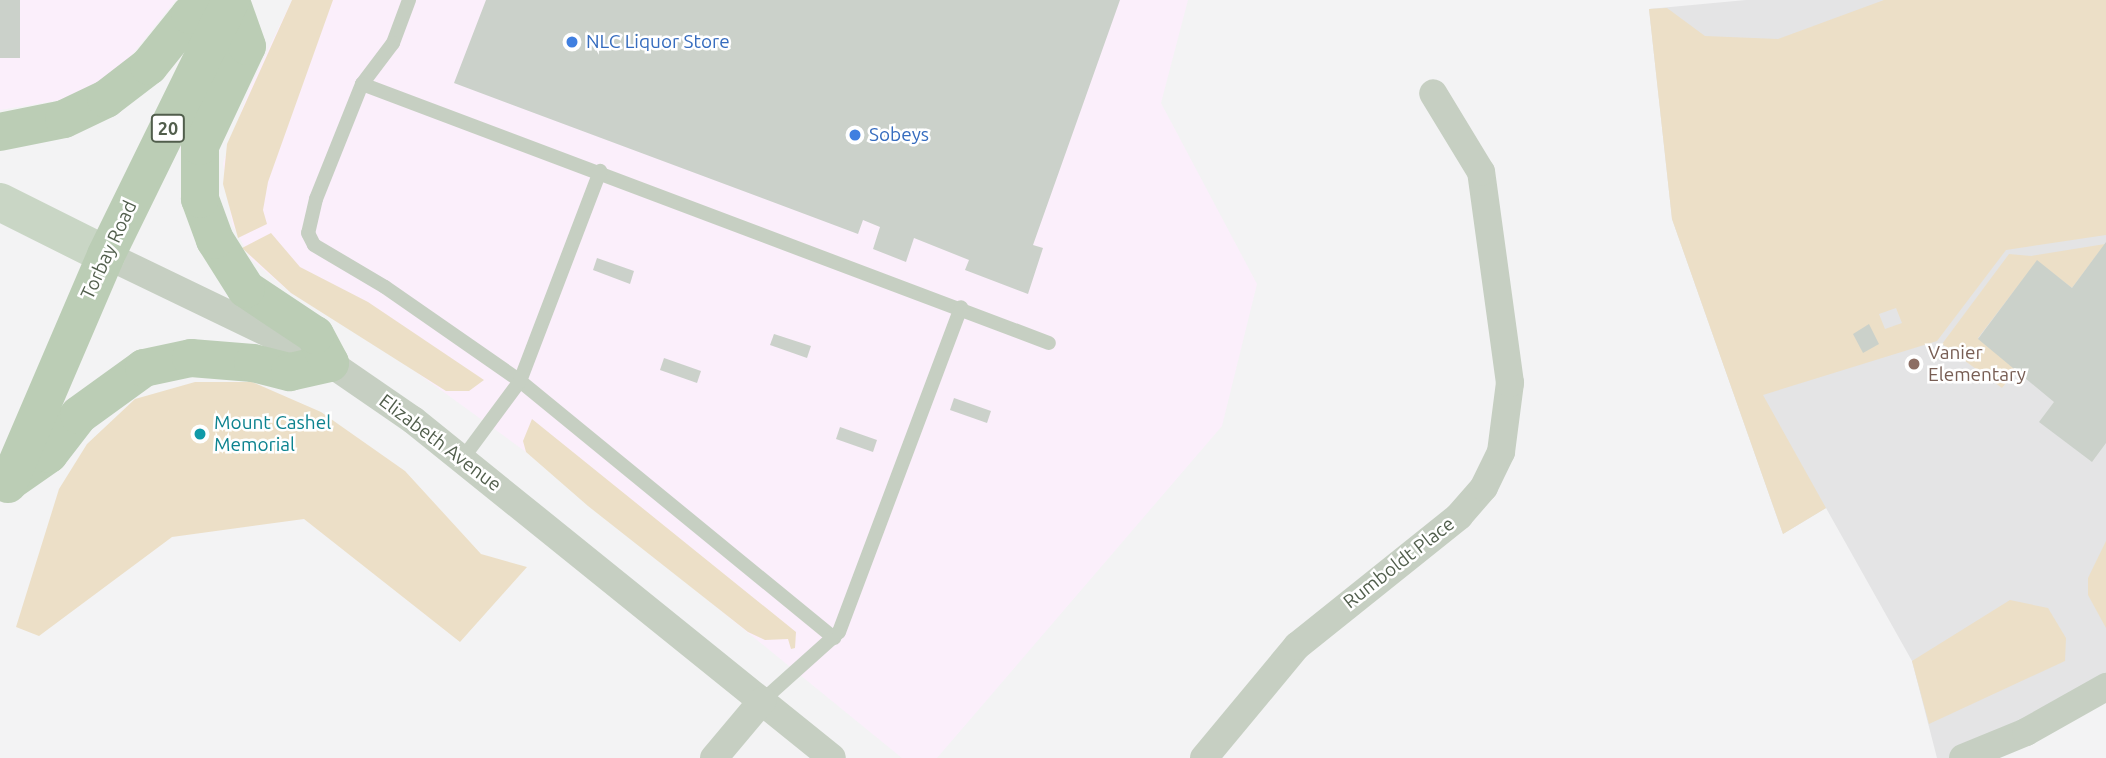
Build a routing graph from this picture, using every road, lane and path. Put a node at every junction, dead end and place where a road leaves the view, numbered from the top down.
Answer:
1 (409, 0) edge
2 (231, 1) edge
3 (362, 84) junction
4 (1433, 93) dead end
5 (0, 132) edge
6 (600, 171) junction
7 (0, 202) edge
8 (106, 255) junction
9 (961, 307) junction
10 (1049, 343) dead end
11 (330, 363) junction
12 (520, 381) junction
13 (463, 458) junction
14 (3, 483) edge
15 (834, 638) junction
16 (2106, 687) edge
17 (762, 701) junction
18 (714, 758) edge
19 (832, 758) edge
20 (1204, 758) edge
21 (1963, 758) edge

1 - 3 lane
2 - 5 main road
2 - 8 main road, Torbay Road / 20
2 - 11 main road
3 - 6 lane
3 - 12 lane
4 - 20 street, Rumboldt Place
6 - 9 lane
6 - 12 lane
7 - 8 main road, Elizabeth Avenue
8 - 11 street, Elizabeth Avenue
8 - 14 main road, Torbay Road / 20
9 - 10 lane
9 - 15 lane
11 - 13 street, Elizabeth Avenue
11 - 14 main road
12 - 13 lane
12 - 15 lane
13 - 17 street, Elizabeth Avenue
15 - 17 lane
16 - 21 street
17 - 18 street
17 - 19 street, Elizabeth Avenue

